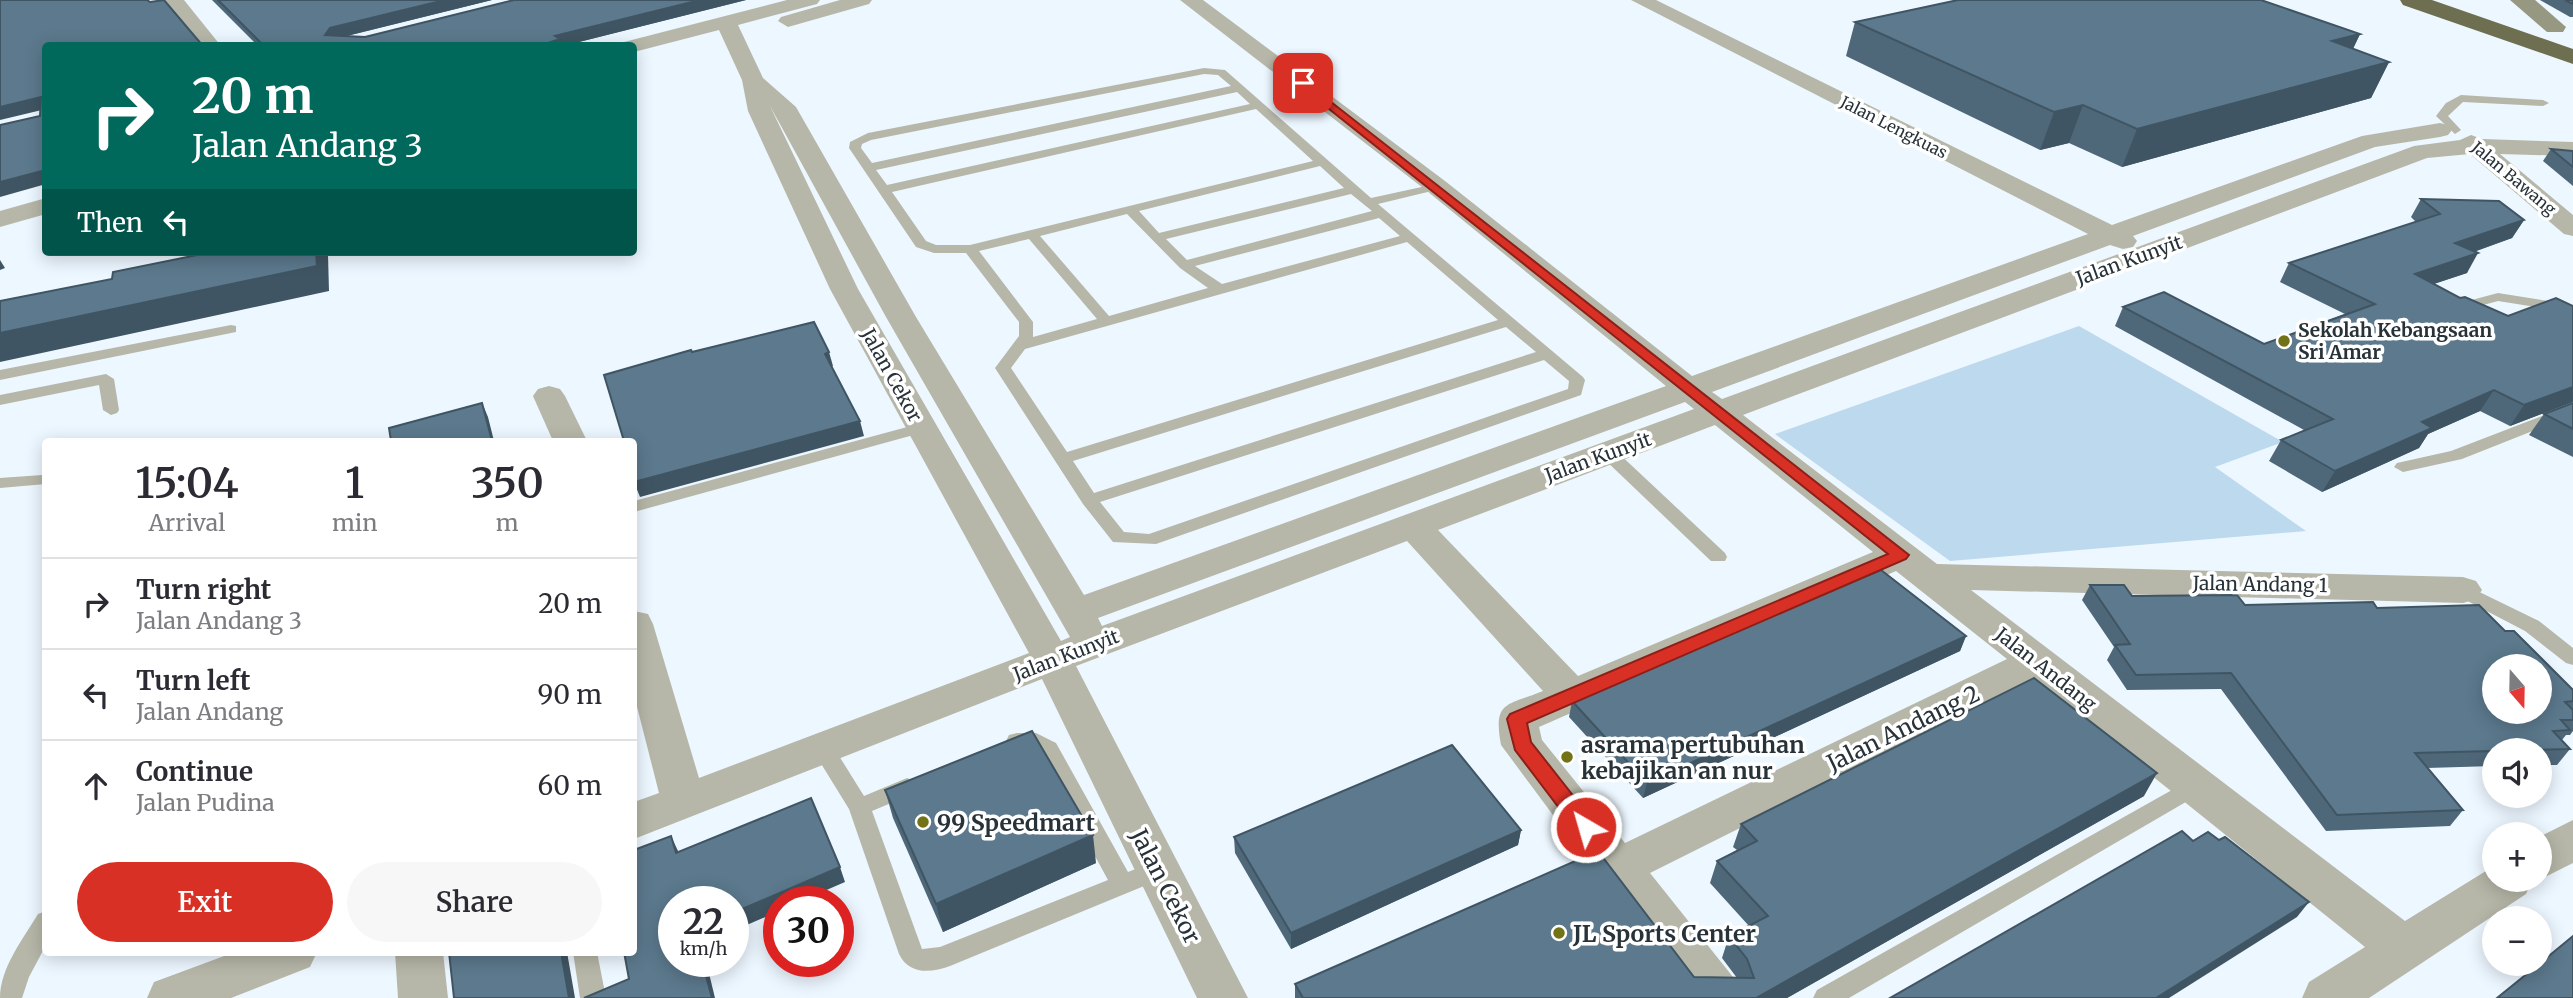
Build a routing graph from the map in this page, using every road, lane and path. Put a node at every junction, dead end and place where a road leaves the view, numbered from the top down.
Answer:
1 (174, 0) edge
2 (810, 0) edge
3 (862, 0) edge
4 (1190, 0) edge
5 (1641, 0) edge
6 (2411, 0) edge
7 (2456, 0) edge
8 (2474, 0) edge
9 (2521, 0) edge
10 (2481, 24) junction
11 (730, 28) junction
12 (2557, 30) edge
13 (208, 42) edge
14 (2573, 42) edge
15 (637, 44) edge
16 (2573, 57) edge
17 (2573, 78) edge
18 (753, 80) junction
19 (1240, 88) junction
20 (2543, 103) dead end
21 (1259, 105) junction
22 (2455, 130) junction
23 (2573, 136) edge
24 (2476, 146) junction
25 (2573, 149) edge
26 (1322, 162) junction
27 (868, 168) junction
28 (1436, 186) junction
29 (1354, 189) junction
30 (883, 190) junction
31 (1368, 202) junction
32 (42, 207) edge
33 (1130, 209) junction
34 (1381, 213) junction
35 (0, 219) edge
36 (2573, 228) edge
37 (1031, 233) junction
38 (2111, 235) junction
39 (1158, 237) junction
40 (1410, 237) junction
41 (970, 249) junction
42 (2147, 253) junction
43 (1186, 264) junction
44 (1221, 289) junction
45 (2573, 309) edge
46 (2449, 311) edge
47 (1106, 321) junction
48 (1508, 322) junction
49 (231, 330) dead end
50 (1017, 346) junction
51 (1546, 354) junction
52 (0, 375) edge
53 (549, 396) dead end
54 (0, 401) edge
55 (1703, 401) junction
56 (2573, 409) edge
57 (111, 410) dead end
58 (922, 428) junction
59 (569, 438) edge
60 (1608, 453) junction
61 (1063, 459) junction
62 (2403, 467) edge
63 (42, 480) dead end
64 (0, 483) edge
65 (1089, 500) junction
66 (637, 506) edge
67 (1413, 525) junction
68 (1718, 557) dead end
69 (1046, 564) junction
70 (1914, 566) junction
71 (1147, 587) junction
72 (2463, 590) joint
73 (1084, 628) junction
74 (637, 649) edge
75 (2573, 659) edge
76 (1053, 661) junction
77 (2037, 662) junction
78 (641, 682) edge
79 (1571, 695) junction
80 (823, 749) junction
81 (995, 749) edge
82 (933, 776) edge
83 (2195, 786) junction
84 (684, 802) junction
85 (859, 807) junction
86 (637, 820) edge
87 (2573, 839) edge
88 (2552, 853) edge
89 (1618, 868) junction
90 (1140, 877) junction
91 (2490, 892) edge
92 (42, 928) edge
93 (2403, 948) junction
94 (282, 956) edge
95 (419, 956) edge
96 (586, 956) edge
97 (9, 998) edge
98 (172, 998) edge
99 (423, 998) edge
100 (593, 998) edge
101 (1223, 998) edge
102 (1719, 998) edge
103 (1826, 998) edge
104 (2327, 998) edge

1 - 13 street
2 - 11 street
3 - 11 street
4 - 28 street, Jalan Andang
5 - 38 street, Jalan Lengkuas
6 - 10 highway
7 - 12 highway
8 - 12 highway
9 - 12 main road
10 - 16 highway
10 - 17 highway
11 - 15 street
11 - 18 street, Jalan Cekor
12 - 14 highway
18 - 58 street, Jalan Cekor
18 - 69 street, Jalan Cekor
19 - 21 lane
19 - 27 lane
19 - 27 lane
20 - 22 lane
21 - 26 lane
21 - 30 lane
22 - 23 street, Jalan Kunyit
22 - 24 street, Jalan Bawang
22 - 38 street, Jalan Kunyit
24 - 25 street, Jalan Kunyit
24 - 36 street, Jalan Bawang
24 - 42 street, Jalan Kunyit
26 - 29 lane
26 - 33 lane
27 - 30 lane
28 - 31 lane
28 - 55 street, Jalan Andang
29 - 31 lane
29 - 39 lane
30 - 41 lane
31 - 34 lane
32 - 35 street
33 - 37 lane
33 - 39 lane
34 - 40 lane
34 - 43 lane
37 - 41 lane
37 - 47 lane
38 - 42 street, Jalan Lengkuas
38 - 55 street, Jalan Kunyit
39 - 43 lane
40 - 44 lane
40 - 48 lane
41 - 50 lane
42 - 55 street, Jalan Kunyit
43 - 44 lane
44 - 47 lane
45 - 46 lane
47 - 50 lane
48 - 51 lane
48 - 61 lane
49 - 52 lane
50 - 61 lane
51 - 65 lane
51 - 65 lane
53 - 59 street
54 - 57 lane
55 - 60 street, Jalan Kunyit
55 - 70 street, Jalan Andang
55 - 71 street, Jalan Kunyit
56 - 62 lane
58 - 66 lane
58 - 76 street, Jalan Cekor
60 - 67 street, Jalan Kunyit
60 - 68 lane
61 - 65 lane
63 - 64 lane
67 - 73 street, Jalan Kunyit
67 - 79 street
69 - 71 street
69 - 73 street, Jalan Cekor
70 - 72 street, Jalan Andang 1
70 - 77 street, Jalan Andang
70 - 79 street
71 - 73 street, Jalan Kunyit
72 - 75 lane, Jalan Andang 1
73 - 76 street, Jalan Kunyit
74 - 78 street
76 - 80 street, Jalan Kunyit
76 - 90 street, Jalan Cekor
77 - 83 street, Jalan Andang
77 - 89 street, Jalan Andang 2
78 - 84 street
79 - 89 street
80 - 84 street, Jalan Kunyit
80 - 85 lane
81 - 90 lane
82 - 85 lane
83 - 93 street, Jalan Andang
83 - 103 lane
84 - 86 street, Jalan Kunyit
85 - 90 lane
87 - 88 street
89 - 102 street
90 - 101 street, Jalan Cekor
91 - 93 street
92 - 97 lane
93 - 104 street
94 - 98 street
95 - 99 street
96 - 100 lane

